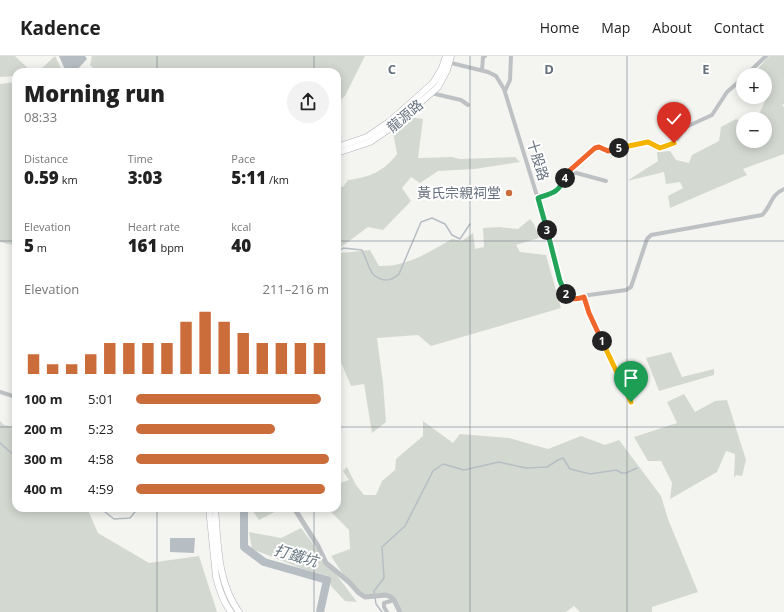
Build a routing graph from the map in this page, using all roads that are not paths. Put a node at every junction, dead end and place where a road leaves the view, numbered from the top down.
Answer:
1 (485, 56) edge
2 (511, 56) edge
3 (766, 56) edge
4 (448, 59) edge
5 (753, 68) edge
6 (482, 70) junction
7 (736, 84) edge
8 (505, 91) junction
9 (432, 93) junction
10 (468, 105) dead end
11 (341, 146) edge
12 (341, 152) edge
13 (569, 171) junction
14 (606, 181) dead end
15 (784, 190) edge
16 (538, 198) junction
17 (584, 297) junction
18 (0, 393) edge
19 (12, 395) edge
20 (631, 402) dead end
21 (212, 512) edge
22 (297, 512) edge
23 (394, 600) junction
24 (231, 608) edge
25 (239, 612) edge
26 (387, 612) edge
27 (400, 612) edge

1 - 6 street
2 - 8 street
3 - 5 street
4 - 6 street, 十股路
4 - 9 main road, 龍源路
4 - 11 main road
6 - 8 street, 十股路
7 - 13 street
8 - 16 street, 十股路
9 - 10 street
9 - 12 main road, 龍源路
13 - 14 street
13 - 16 street
15 - 17 street, 十股路
16 - 17 street, 十股路
17 - 20 street
18 - 19 street
21 - 24 main road
22 - 23 street
23 - 26 street
23 - 27 street
24 - 25 main road

